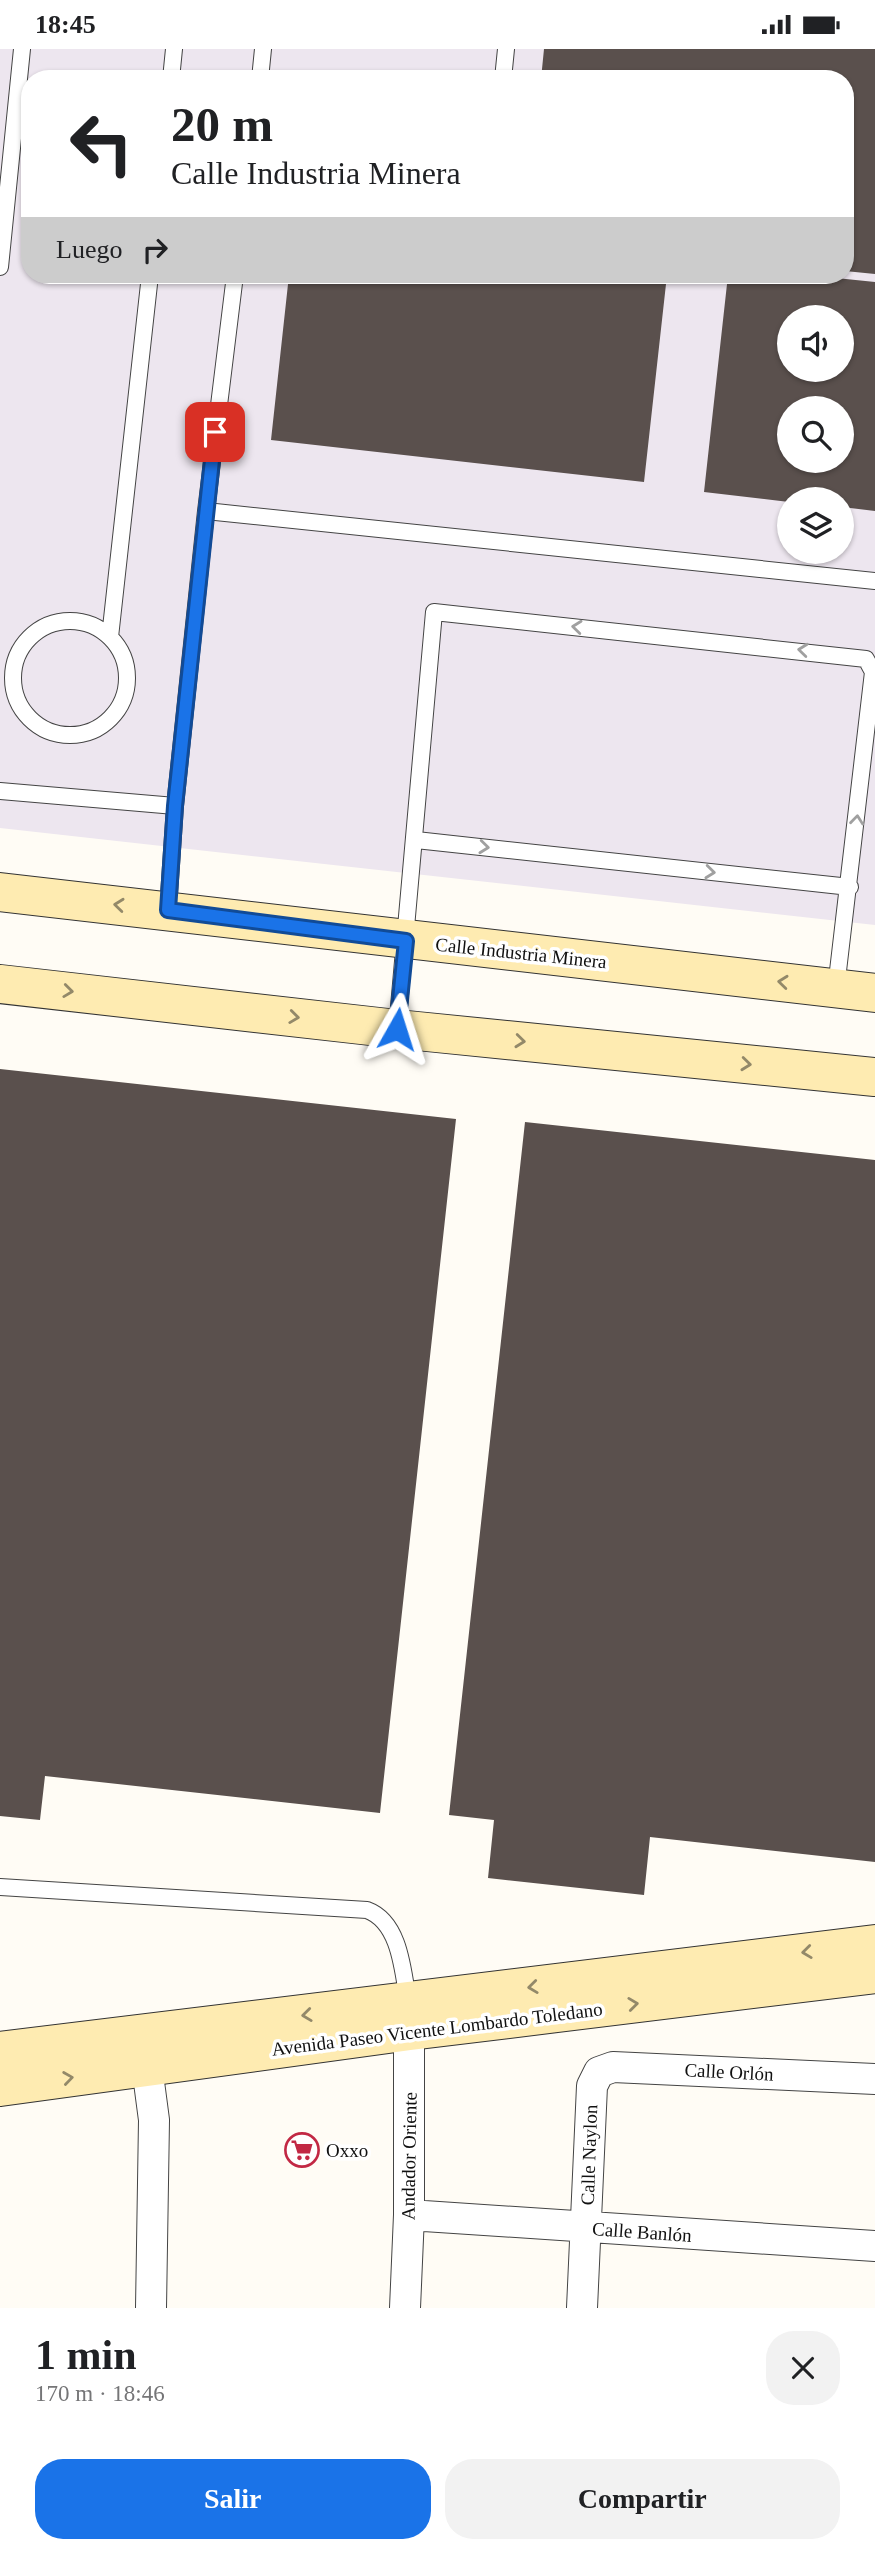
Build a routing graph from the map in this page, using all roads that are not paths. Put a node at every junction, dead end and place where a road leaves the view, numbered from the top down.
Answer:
1 (22, 49) edge
2 (174, 49) edge
3 (263, 49) edge
4 (506, 49) edge
5 (172, 70) edge
6 (261, 70) edge
7 (504, 70) edge
8 (0, 267) edge
9 (148, 284) edge
10 (234, 284) edge
11 (205, 511) junction
12 (875, 581) edge
13 (110, 637) junction
14 (0, 791) edge
15 (175, 806) junction
16 (416, 840) junction
17 (850, 887) junction
18 (0, 892) edge
19 (168, 910) junction
20 (406, 941) junction
21 (0, 984) edge
22 (836, 988) junction
23 (875, 993) edge
24 (397, 1029) junction
25 (875, 1077) edge
26 (0, 1887) edge
27 (875, 1944) edge
28 (875, 1974) edge
29 (409, 2017) junction
30 (0, 2051) edge
31 (147, 2067) junction
32 (875, 2079) edge
33 (592, 2086) joint
34 (0, 2087) edge
35 (409, 2215) junction
36 (586, 2228) junction
37 (875, 2246) edge
38 (151, 2308) edge
39 (405, 2308) edge
40 (582, 2308) edge

1 - 8 lane
2 - 5 lane
3 - 6 lane
4 - 7 lane
9 - 13 lane
10 - 11 lane
11 - 12 lane
11 - 15 lane
13 - 13 lane
14 - 15 lane
15 - 19 lane
16 -> 17 lane
17 -> 16 lane
16 - 20 lane
17 - 22 lane
19 -> 18 main road, Calle Industria Minera
19 - 20 main road, Calle Industria Minera
22 -> 20 main road, Calle Industria Minera
20 - 24 lane
21 -> 24 main road
22 - 23 main road, Calle Industria Minera
24 -> 25 main road
26 - 29 lane
27 -> 29 main road, Avenida Paseo Vicente Lombardo Toledano
29 -> 28 main road, Avenida Paseo Vicente Lombardo Toledano
29 -> 30 main road, Avenida Paseo Vicente Lombardo Toledano
29 - 31 main road, Avenida Paseo Vicente Lombardo Toledano
29 - 35 street, Andador Oriente
34 -> 31 main road, Avenida Paseo Vicente Lombardo Toledano
31 - 38 street
32 - 33 street, Calle Orlón
33 - 36 street, Calle Naylon
35 - 36 street, Calle Banlón
35 - 39 street, Andador Oriente
36 - 37 street, Calle Banlón
36 - 40 street, Calle Naylon

